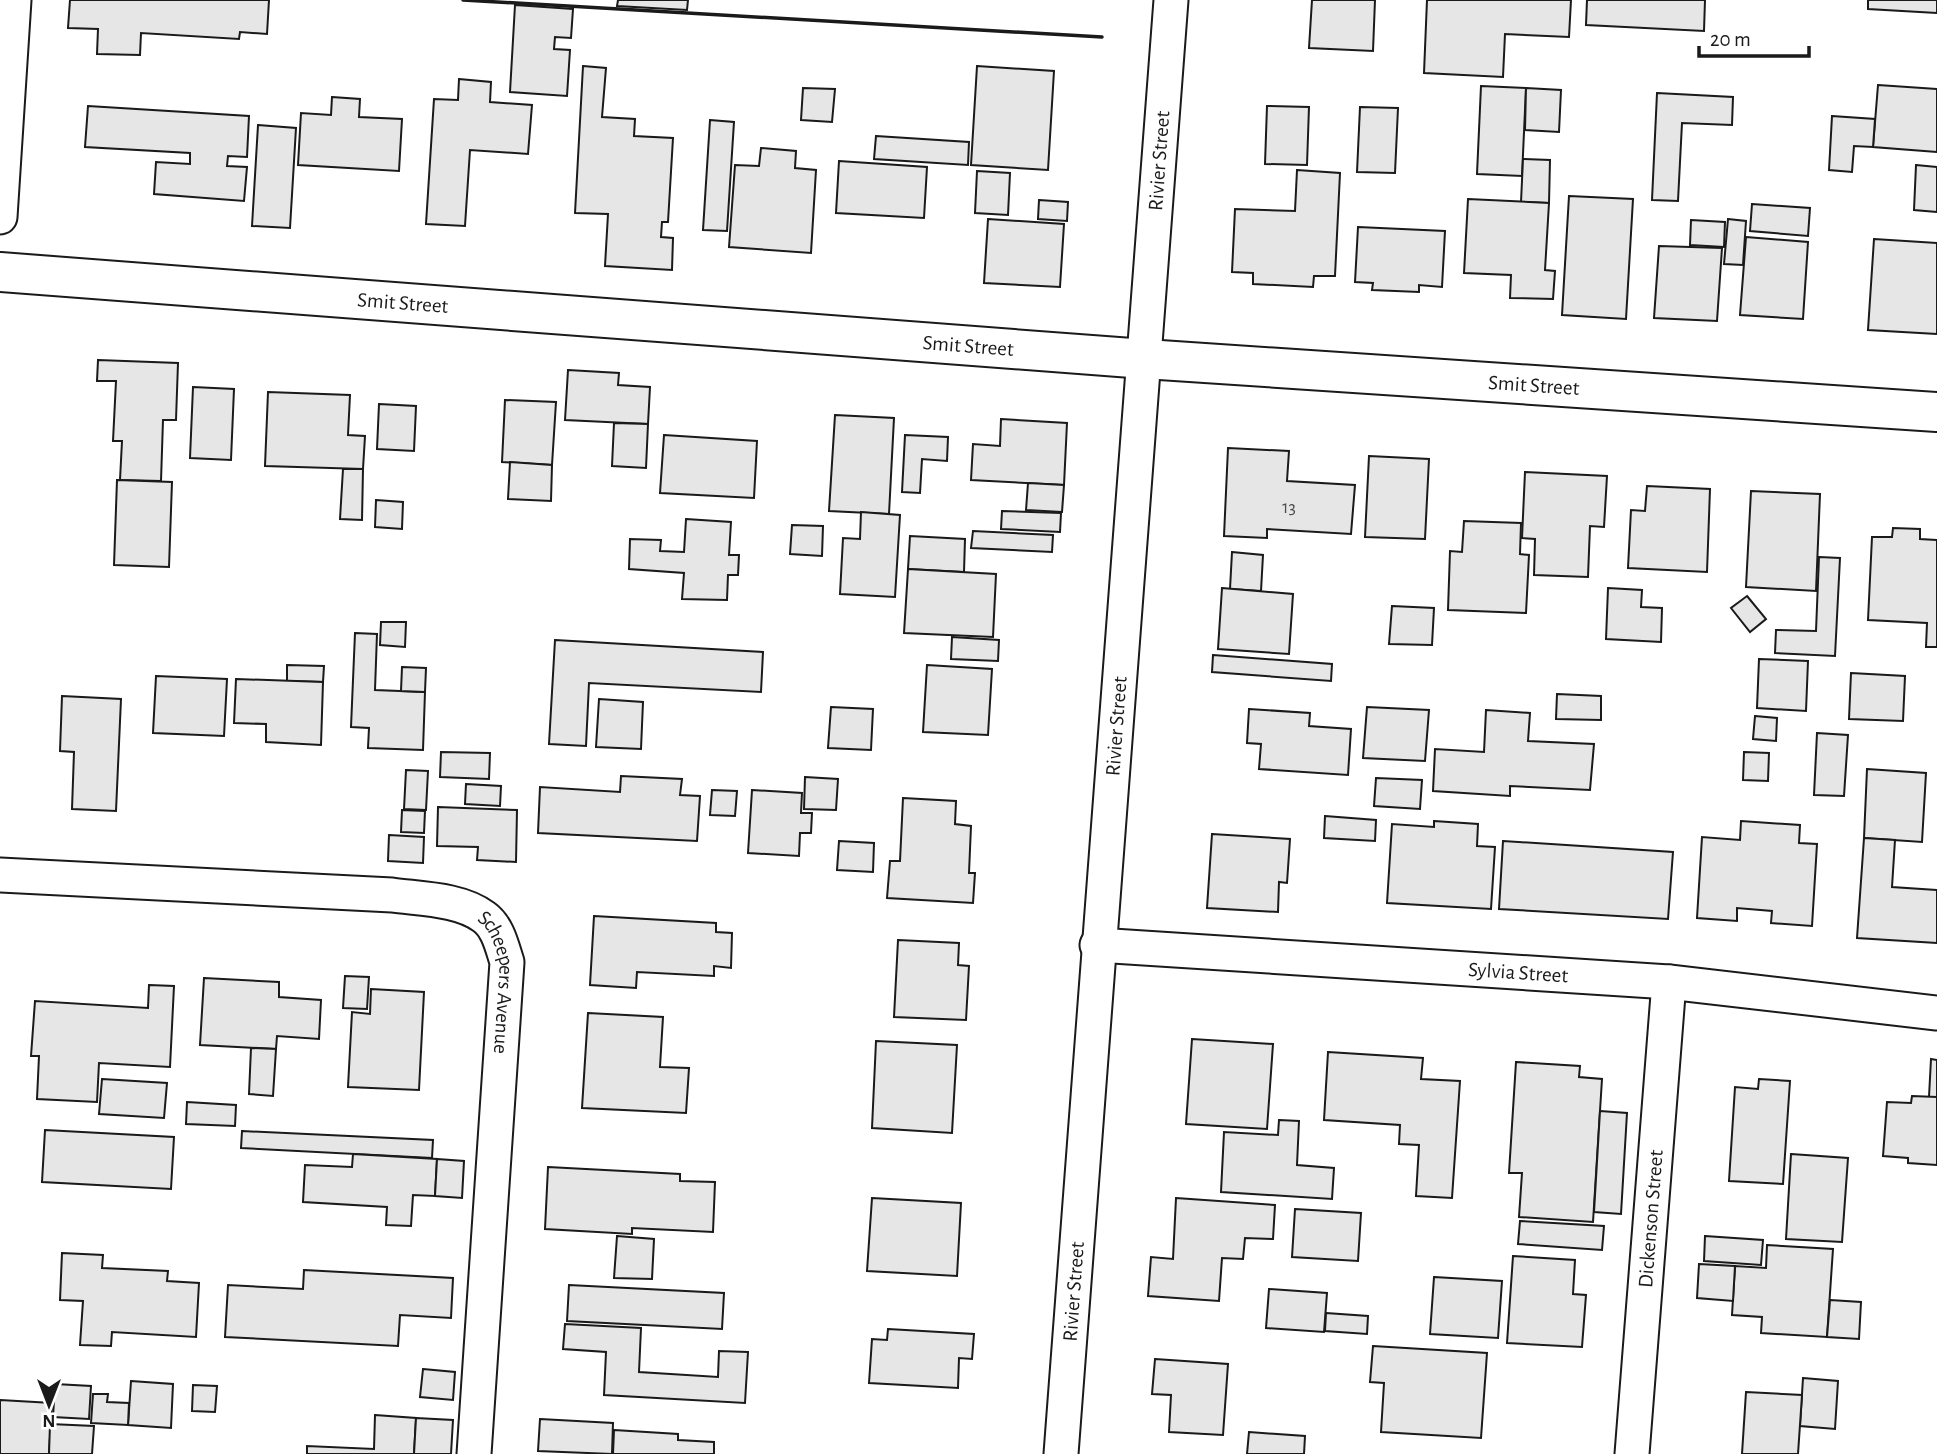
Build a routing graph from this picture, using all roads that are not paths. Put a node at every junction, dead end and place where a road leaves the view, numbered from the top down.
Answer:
1 (14, 0) edge
2 (1171, 0) edge
3 (0, 217) edge
4 (0, 272) edge
5 (1145, 359) junction
6 (1937, 412) edge
7 (0, 875) edge
8 (1097, 944) junction
9 (1669, 982) junction
10 (1937, 1013) edge
11 (474, 1454) edge
12 (1061, 1454) edge
13 (1632, 1454) edge

1 - 3 street
2 - 5 street, Rivier Street
4 - 5 street, Smit Street
5 - 6 street, Smit Street
5 - 8 street, Rivier Street
7 - 11 street, Scheepers Avenue
8 - 9 street, Sylvia Street
8 - 12 street, Rivier Street
9 - 10 street, Sylvia Street
9 - 13 street, Dickenson Street

